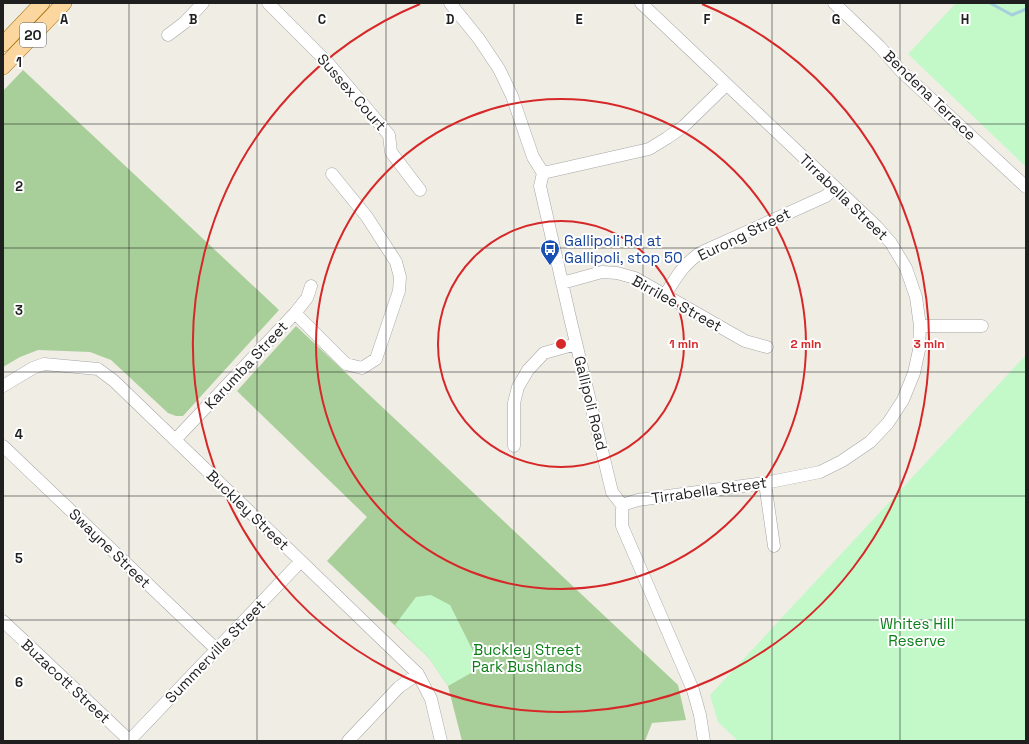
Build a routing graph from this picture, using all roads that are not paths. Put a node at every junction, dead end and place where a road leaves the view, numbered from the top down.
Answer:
1 (42, 3) edge
2 (64, 3) edge
3 (203, 3) edge
4 (268, 3) edge
5 (450, 3) edge
6 (641, 3) edge
7 (834, 3) edge
8 (168, 35) dead end
9 (3, 44) edge
10 (3, 67) edge
11 (726, 85) junction
12 (543, 173) junction
13 (332, 174) dead end
14 (835, 187) junction
15 (1026, 187) edge
16 (420, 190) dead end
17 (562, 282) junction
18 (311, 286) dead end
19 (666, 295) junction
20 (295, 313) junction
21 (920, 326) junction
22 (982, 326) dead end
23 (576, 344) junction
24 (767, 347) dead end
25 (3, 386) edge
26 (175, 440) junction
27 (3, 446) edge
28 (514, 446) dead end
29 (765, 483) junction
30 (622, 505) junction
31 (774, 546) dead end
32 (302, 561) junction
33 (3, 621) edge
34 (216, 649) junction
35 (418, 674) junction
36 (129, 741) edge
37 (348, 741) edge
38 (441, 741) edge
39 (704, 741) edge

1 - 9 main road, 20
2 - 10 main road, 20
3 - 8 street
4 - 16 street, Sussex Court
5 - 12 street
6 - 11 street, Tirrabella Street
7 - 15 street, Bendena Terrace
11 - 12 street
11 - 14 street, Tirrabella Street
12 - 17 street, Gallipoli Road
13 - 20 street
14 - 19 street, Eurong Street
14 - 21 street, Tirrabella Street
17 - 19 street, Birrilee Street
17 - 23 street, Gallipoli Road
18 - 20 street, Karumba Street
19 - 24 street, Birrilee Street
20 - 26 street, Karumba Street
21 - 22 street
21 - 29 street, Tirrabella Street
23 - 28 street
23 - 30 street, Gallipoli Road
25 - 26 street, Buckley Street
26 - 32 street, Buckley Street
27 - 34 street, Swayne Street
29 - 30 street, Tirrabella Street
29 - 31 street
30 - 39 street
32 - 34 street, Summerville Street
32 - 35 street, Buckley Street
33 - 36 street, Buzacott Street
34 - 36 street, Summerville Street
35 - 37 street
35 - 38 street, Buckley Street

